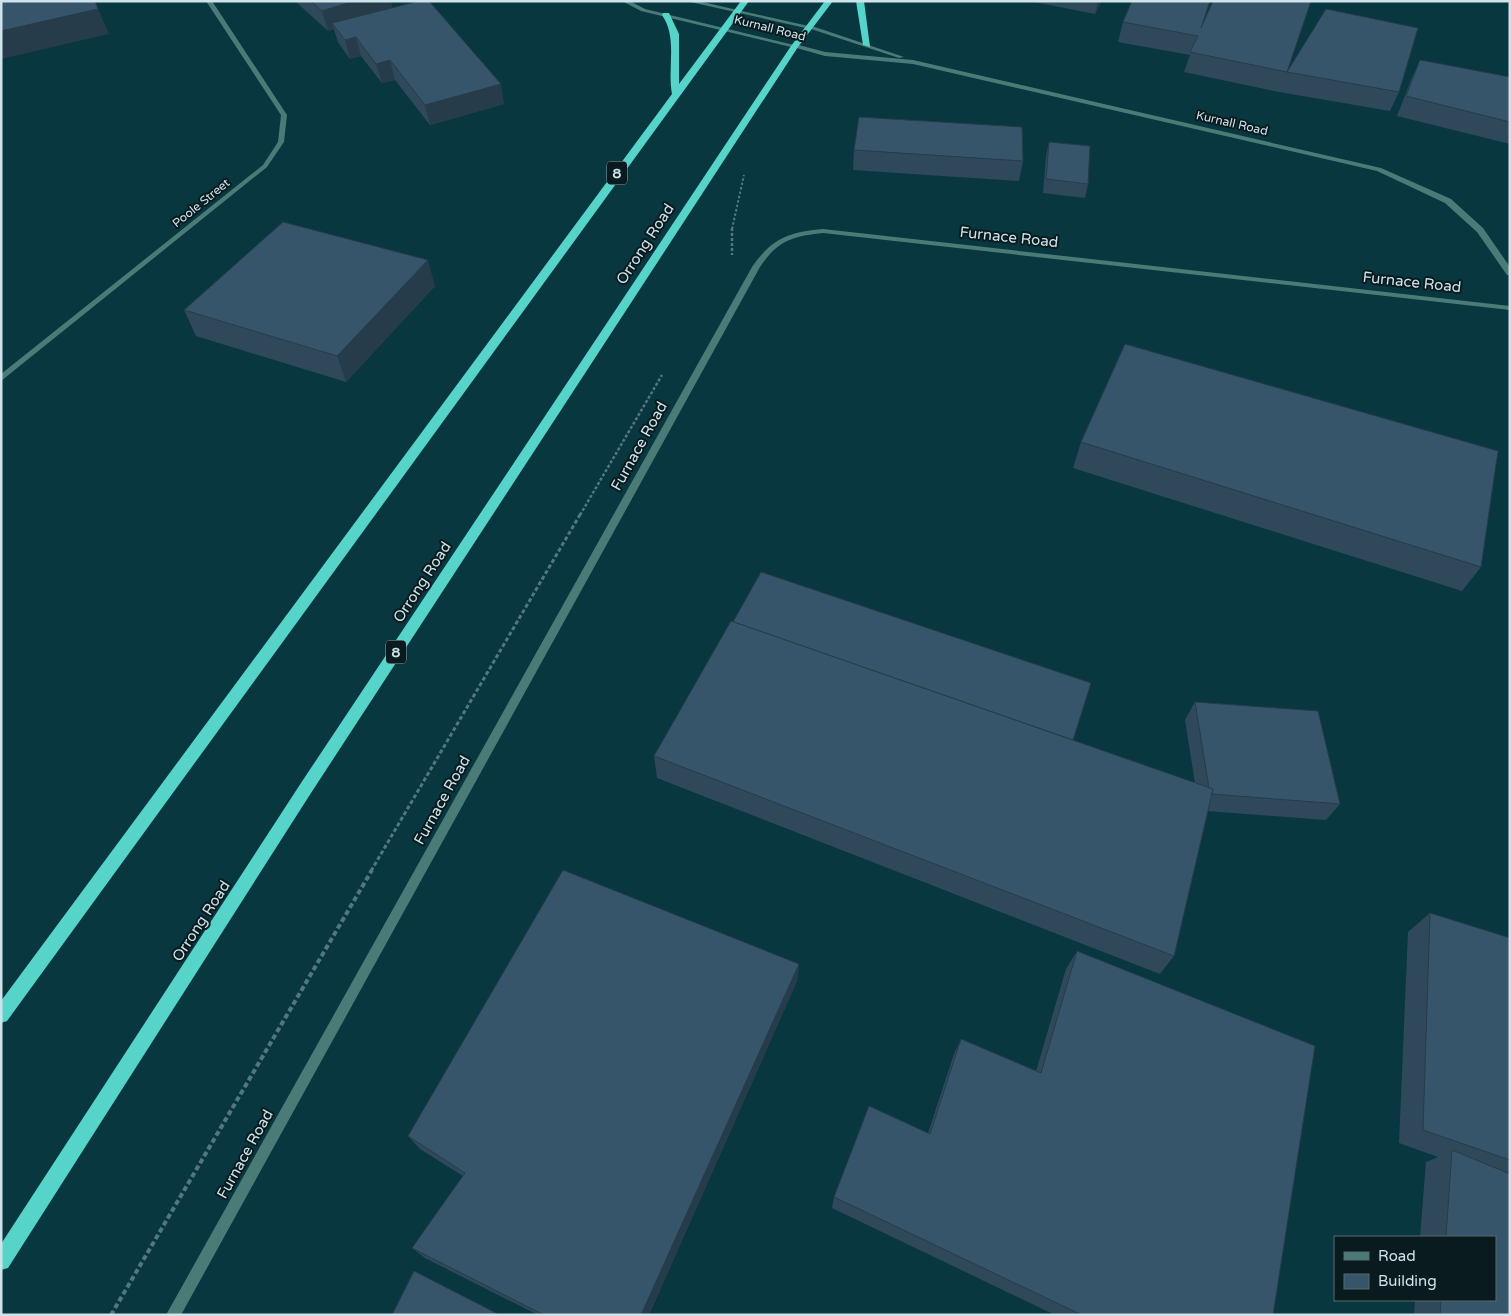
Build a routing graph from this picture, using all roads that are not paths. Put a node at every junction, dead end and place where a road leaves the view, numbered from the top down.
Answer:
1 (209, 1) edge
2 (625, 1) edge
3 (689, 1) edge
4 (745, 1) edge
5 (829, 1) edge
6 (860, 1) edge
7 (737, 11) junction
8 (666, 15) junction
9 (810, 27) junction
10 (724, 28) junction
11 (867, 45) junction
12 (795, 46) junction
13 (913, 62) junction
14 (676, 94) junction
15 (1510, 273) edge
16 (1510, 308) edge
17 (1, 378) edge
18 (1, 1015) edge
19 (1, 1261) edge
20 (173, 1315) edge

1 - 17 street, Poole Street
2 - 8 street, Kurnall Road
3 - 7 street, Kurnall Road
4 - 7 highway, 8
5 - 9 highway, Orrong Road / 8
6 - 11 highway
7 - 9 street, Kurnall Road
7 - 10 highway, 8
8 - 10 street, Kurnall Road
8 - 14 highway
9 - 11 street, Kurnall Road
9 - 12 highway, Orrong Road / 8
10 - 12 street, Kurnall Road
10 - 14 highway, 8
11 - 13 street, Kurnall Road
12 - 13 street, Kurnall Road
12 - 19 highway, Orrong Road / 8
13 - 15 street, Kurnall Road
14 - 18 highway, 8
16 - 20 street, Furnace Road

